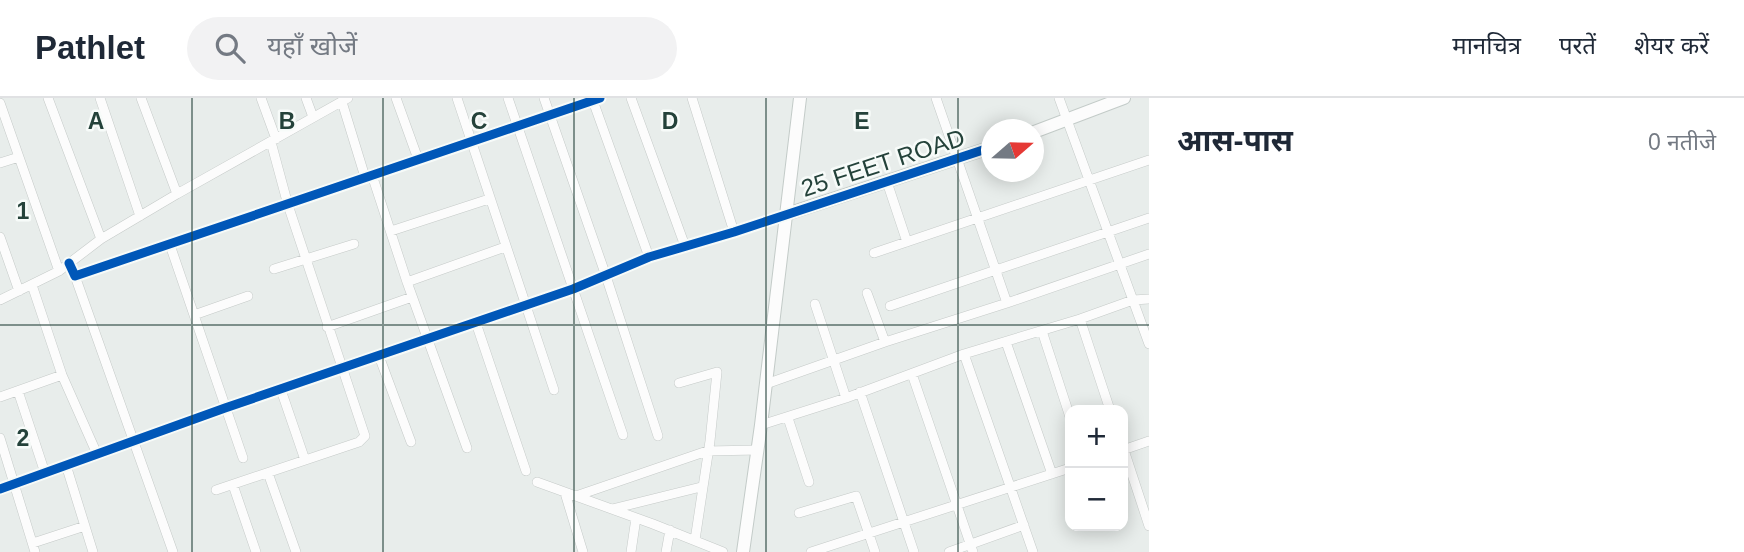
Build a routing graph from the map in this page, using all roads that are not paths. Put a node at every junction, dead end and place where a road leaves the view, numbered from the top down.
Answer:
1 (48, 98) edge
2 (100, 98) edge
3 (141, 98) edge
4 (261, 98) edge
5 (306, 98) edge
6 (396, 98) edge
7 (457, 98) edge
8 (508, 98) edge
9 (544, 98) edge
10 (631, 98) edge
11 (692, 98) edge
12 (800, 98) edge
13 (936, 98) edge
14 (1059, 98) edge
15 (1124, 98) edge
16 (595, 99) edge
17 (345, 100) edge
18 (0, 103) edge
19 (551, 114) junction
20 (313, 117) junction
21 (1066, 120) junction
22 (517, 127) junction
23 (1044, 128) edge
24 (274, 140) junction
25 (472, 141) junction
26 (981, 151) edge
27 (19, 157) junction
28 (418, 159) junction
29 (957, 160) junction
30 (1149, 160) edge
31 (0, 163) edge
32 (369, 176) junction
33 (1089, 181) junction
34 (887, 182) junction
35 (177, 194) junction
36 (489, 199) junction
37 (288, 205) junction
38 (787, 214) junction
39 (140, 216) junction
40 (1149, 218) edge
41 (978, 219) junction
42 (391, 231) junction
43 (734, 232) junction
44 (1108, 233) junction
45 (0, 237) edge
46 (101, 239) junction
47 (907, 242) junction
48 (354, 244) dead end
49 (170, 245) junction
50 (685, 246) junction
51 (505, 247) junction
52 (874, 253) dead end
53 (1149, 254) edge
54 (649, 257) junction
55 (306, 259) junction
56 (69, 263) junction
57 (1119, 264) junction
58 (274, 269) dead end
59 (59, 271) junction
60 (997, 271) junction
61 (75, 276) junction
62 (606, 276) junction
63 (407, 282) junction
64 (32, 285) junction
65 (573, 289) junction
66 (19, 291) junction
67 (867, 293) dead end
68 (248, 296) dead end
69 (412, 297) junction
70 (1149, 299) edge
71 (0, 300) edge
72 (1133, 300) junction
73 (1007, 303) junction
74 (815, 304) dead end
75 (525, 305) junction
76 (890, 306) dead end
77 (194, 315) junction
78 (1080, 319) junction
79 (476, 323) junction
80 (327, 327) junction
81 (1042, 331) junction
82 (427, 340) junction
83 (1148, 340) edge
84 (885, 342) junction
85 (1006, 342) junction
86 (964, 354) junction
87 (379, 356) junction
88 (834, 360) junction
89 (341, 369) junction
90 (62, 374) junction
91 (912, 374) junction
92 (679, 383) dead end
93 (766, 384) junction
94 (281, 390) junction
95 (554, 390) dead end
96 (18, 391) junction
97 (860, 392) junction
98 (0, 397) edge
99 (846, 398) junction
100 (1066, 405) edge
101 (1109, 405) edge
102 (225, 408) junction
103 (788, 418) junction
104 (761, 425) junction
105 (622, 435) dead end
106 (657, 436) dead end
107 (0, 438) edge
108 (132, 441) junction
109 (1149, 441) edge
110 (411, 442) dead end
111 (1128, 447) edge
112 (467, 448) dead end
113 (758, 450) junction
114 (707, 451) junction
115 (97, 454) junction
116 (243, 458) dead end
117 (305, 460) junction
118 (1128, 462) edge
119 (66, 465) junction
120 (1065, 470) edge
121 (526, 471) dead end
122 (46, 473) junction
123 (268, 473) junction
124 (1052, 474) junction
125 (537, 482) dead end
126 (809, 482) dead end
127 (15, 484) junction
128 (233, 485) junction
129 (701, 487) junction
130 (1011, 487) junction
131 (0, 489) edge
132 (216, 490) dead end
133 (565, 493) junction
134 (576, 496) junction
135 (958, 505) junction
136 (1145, 506) edge
137 (610, 509) junction
138 (799, 513) dead end
139 (636, 518) junction
140 (903, 523) junction
141 (1024, 525) junction
142 (85, 526) junction
143 (1149, 526) edge
144 (670, 530) junction
145 (868, 533) junction
146 (695, 540) junction
147 (34, 548) edge
148 (972, 548) edge
149 (93, 552) edge
150 (173, 552) edge
151 (256, 552) edge
152 (296, 552) edge
153 (583, 552) edge
154 (631, 552) edge
155 (666, 552) edge
156 (723, 552) edge
157 (743, 552) edge
158 (811, 552) edge
159 (875, 552) edge
160 (914, 552) edge
161 (949, 552) edge
162 (1033, 552) edge

1 - 46 street
2 - 39 street
3 - 35 street
4 - 24 street
5 - 20 street
6 - 28 street
7 - 25 street
8 - 22 street
9 - 19 street
10 - 50 street
11 - 43 street
12 - 38 street
13 - 29 street
14 - 21 street
15 - 21 street
16 - 19 street
16 - 54 street
17 - 20 street
17 - 32 street
18 - 27 street
19 - 22 street
19 - 62 street
20 - 24 street
21 - 23 street
21 - 33 street
22 - 25 street
22 - 65 street
24 - 35 street
24 - 37 street
25 - 28 street
25 - 36 street
26 - 29 street, 25 FEET ROAD
27 - 31 street
27 - 59 street
28 - 32 street
29 - 34 street, 25 FEET ROAD
29 - 41 street
30 - 33 street
32 - 37 street
32 - 42 street
33 - 41 street
33 - 44 street
34 - 38 street, 25 FEET ROAD
34 - 47 street
35 - 39 street
36 - 42 street
36 - 51 street
37 - 49 street
37 - 55 street
38 - 43 street
38 - 93 street
39 - 46 street
40 - 44 street
41 - 47 street
41 - 60 street
42 - 63 street
43 - 50 street
44 - 57 street
44 - 60 street
45 - 66 street
46 - 56 street
47 - 52 street
48 - 55 street
49 - 61 street
49 - 77 street
50 - 54 street
51 - 63 street
51 - 75 street
53 - 57 street
54 - 62 street
55 - 58 street
55 - 80 street
56 - 59 street
56 - 61 street
57 - 72 street
57 - 73 street
59 - 64 street
60 - 73 street
60 - 76 street
61 - 108 street
62 - 65 street
62 - 106 street
63 - 69 street
64 - 66 street
64 - 90 street
65 - 75 street
65 - 105 street
66 - 71 street
67 - 84 street
68 - 77 street
69 - 80 street
69 - 82 street
70 - 72 street
72 - 78 street
72 - 83 street
73 - 84 street
74 - 88 street
75 - 79 street
75 - 95 street
77 - 102 street
78 - 81 street
78 - 101 street
79 - 82 street
79 - 121 street
80 - 89 street
81 - 85 street
81 - 100 street
82 - 87 street
82 - 112 street
84 - 88 street
85 - 86 street
85 - 124 street
86 - 91 street
86 - 130 street
87 - 89 street
87 - 110 street
88 - 93 street
88 - 99 street
89 - 94 street
89 - 117 street
90 - 96 street
90 - 115 street
91 - 97 street
91 - 135 street
92 - 114 street
93 - 104 street
94 - 102 street
94 - 117 street
96 - 98 street
96 - 122 street
97 - 99 street
97 - 140 street
99 - 103 street
102 - 108 street
102 - 116 street
103 - 104 street
103 - 126 street
104 - 113 street
107 - 127 street
108 - 115 street
108 - 150 street
109 - 111 street
113 - 114 street
113 - 157 street
114 - 129 street
114 - 134 street
115 - 119 street
117 - 123 street
118 - 136 street
119 - 122 street
119 - 142 street
120 - 124 street
122 - 127 street
123 - 128 street
123 - 152 street
124 - 130 street
125 - 133 street
127 - 131 street
127 - 147 street
128 - 132 street
128 - 151 street
129 - 137 street
129 - 146 street
130 - 135 street
130 - 141 street
133 - 134 street
133 - 153 street
134 - 137 street
135 - 140 street
135 - 148 street
136 - 143 street
137 - 139 street
138 - 145 street
139 - 144 street
139 - 154 street
140 - 145 street
140 - 160 street
141 - 148 street
141 - 162 street
142 - 147 street
142 - 149 street
144 - 146 street
144 - 155 street
145 - 158 street
145 - 159 street
146 - 156 street
148 - 161 street

